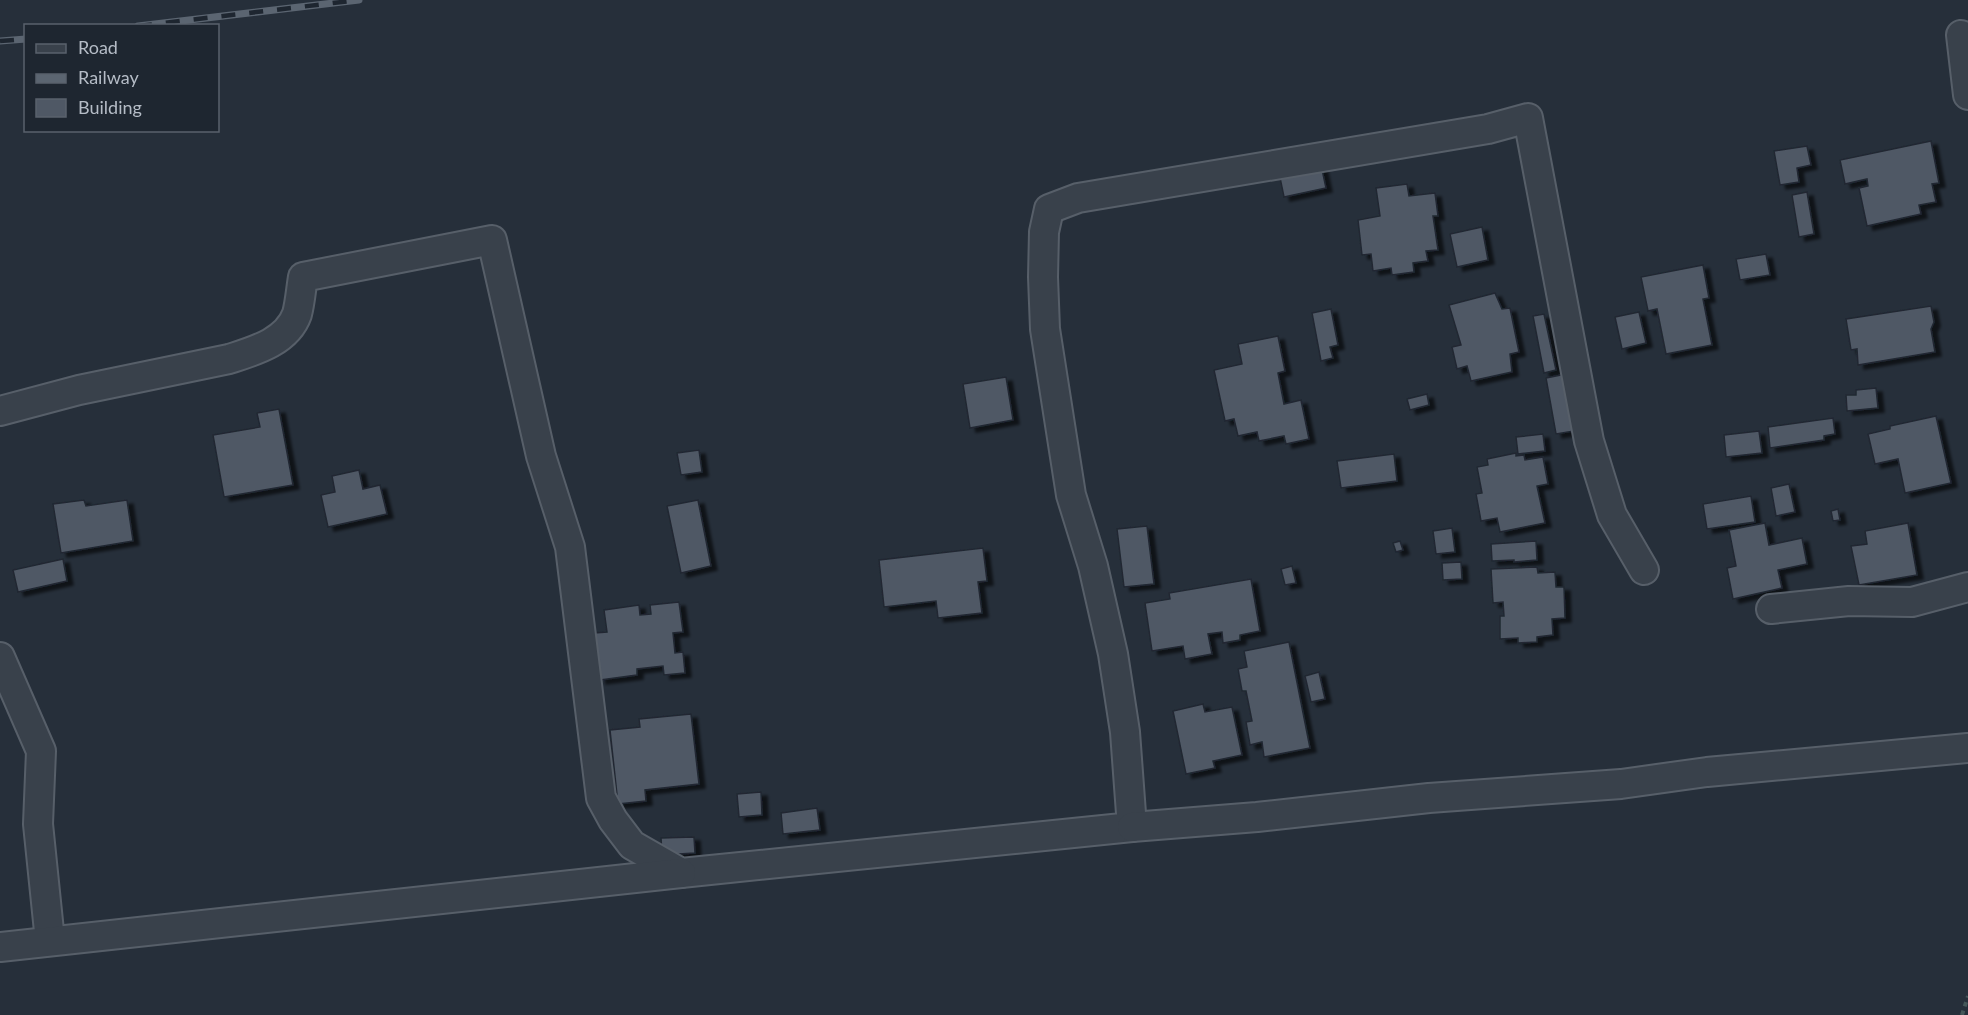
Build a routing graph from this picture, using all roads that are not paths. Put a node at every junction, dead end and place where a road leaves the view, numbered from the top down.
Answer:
1 (1961, 35) dead end
2 (1968, 94) edge
3 (7, 410) edge
4 (1644, 570) dead end
5 (1968, 587) edge
6 (1772, 609) dead end
7 (0, 657) edge
8 (1968, 748) edge
9 (1132, 827) junction
10 (681, 873) junction
11 (50, 941) junction
12 (0, 946) edge

1 - 2 street
3 - 10 street
4 - 9 street
5 - 6 street
7 - 11 street
8 - 9 street
9 - 10 street
10 - 11 street
11 - 12 street

